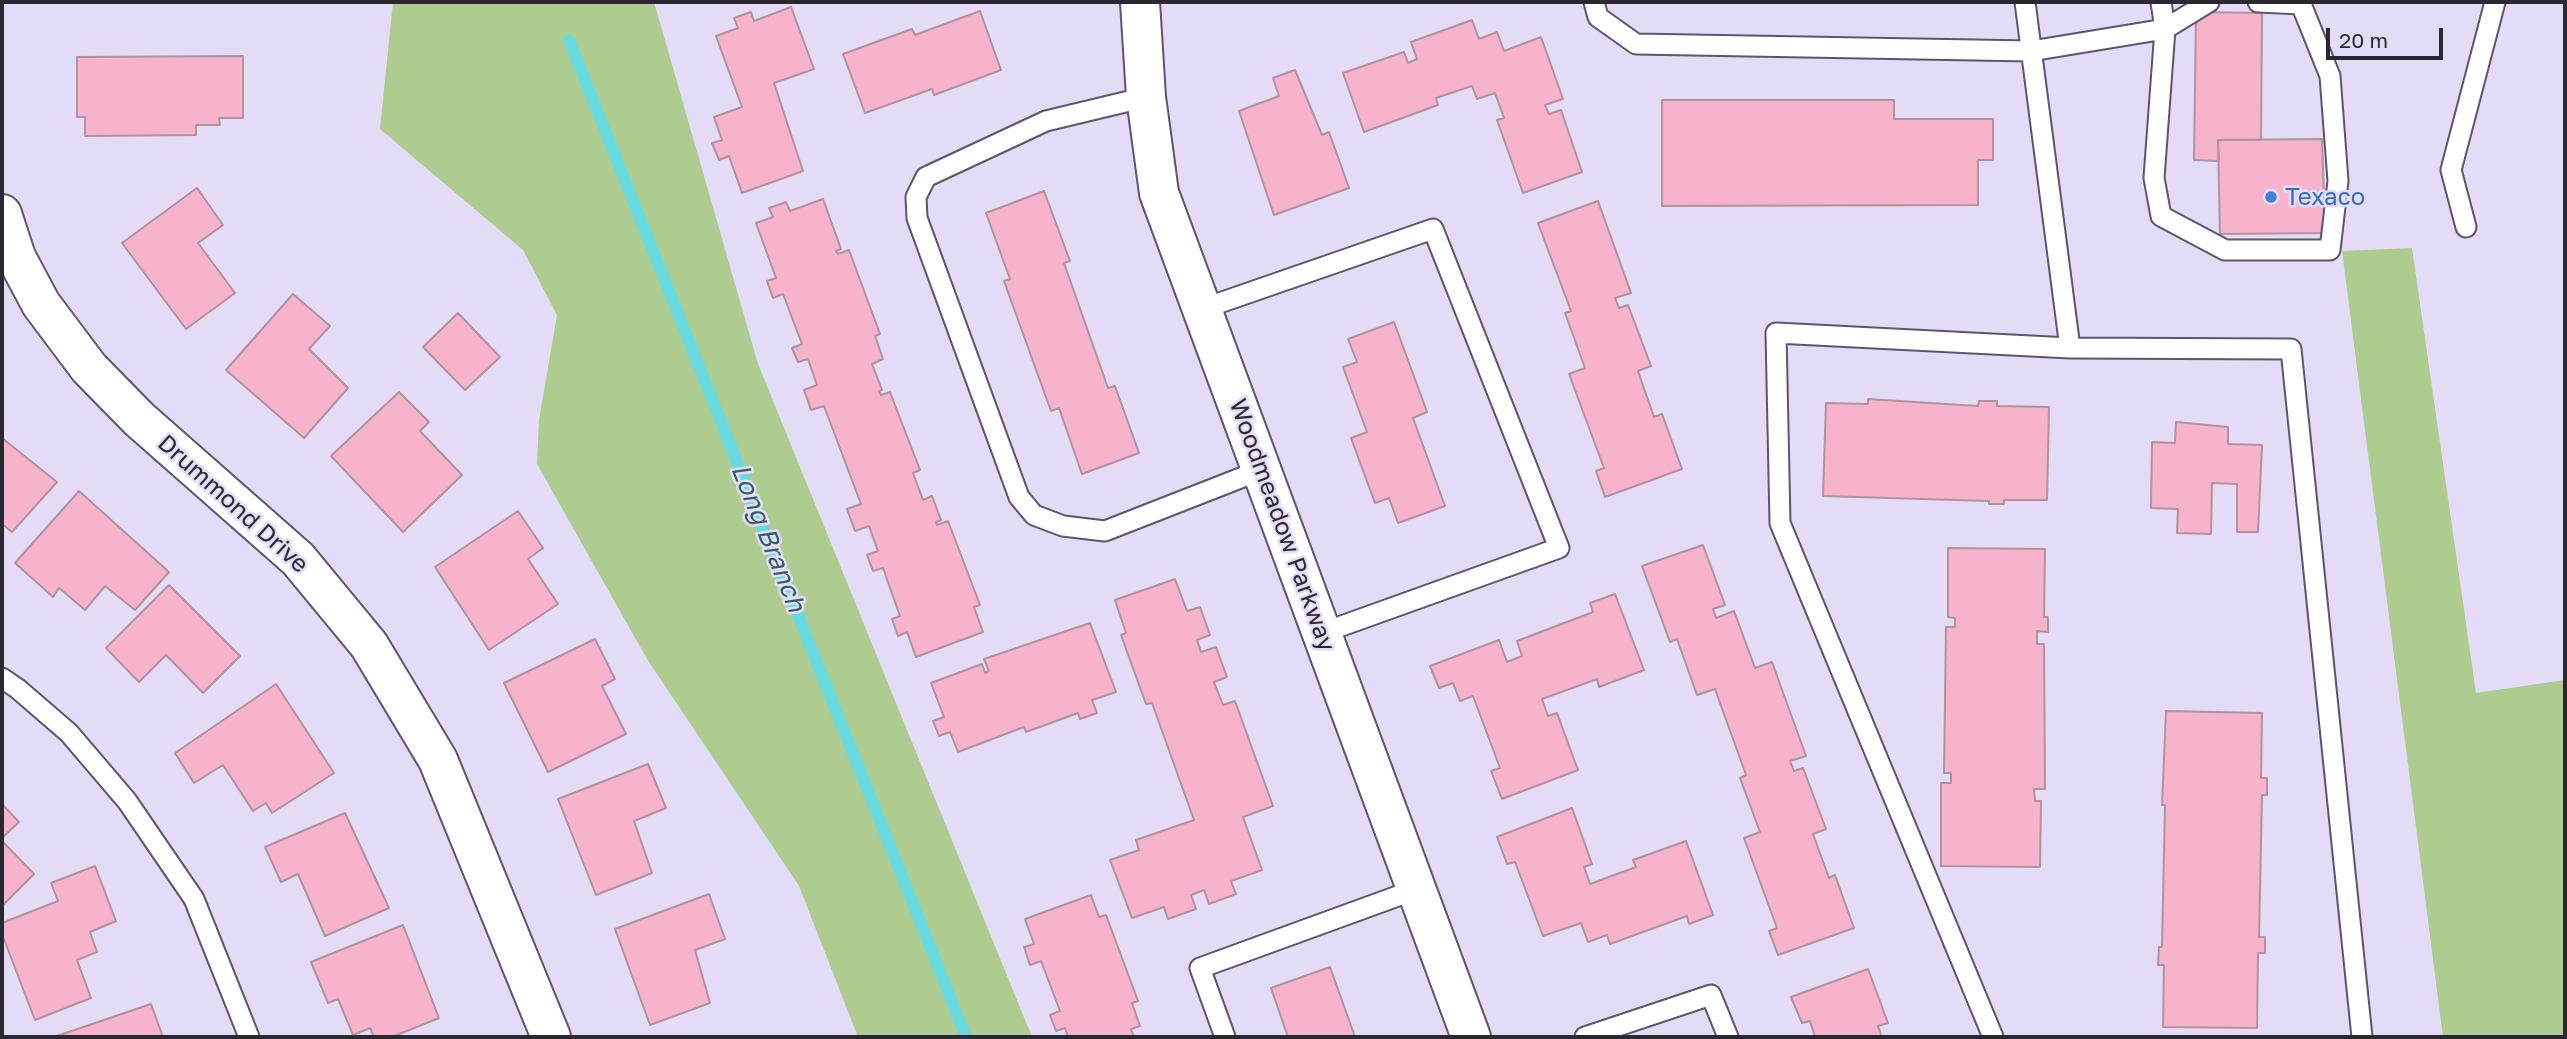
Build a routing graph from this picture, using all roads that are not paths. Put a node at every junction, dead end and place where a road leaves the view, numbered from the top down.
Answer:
1 (1140, 2) edge
2 (1594, 2) edge
3 (2025, 2) edge
4 (2161, 2) edge
5 (2209, 2) edge
6 (2258, 2) edge
7 (2495, 2) edge
8 (2301, 3) edge
9 (2165, 29) junction
10 (2031, 51) junction
11 (1146, 97) junction
12 (2, 214) edge
13 (2466, 227) dead end
14 (9, 265) edge
15 (1202, 309) junction
16 (2070, 348) junction
17 (1261, 470) junction
18 (1322, 633) junction
19 (2, 678) edge
20 (1416, 889) junction
21 (249, 1037) edge
22 (551, 1037) edge
23 (1226, 1037) edge
24 (1471, 1037) edge
25 (1585, 1037) edge
26 (1728, 1037) edge
27 (1993, 1037) edge
28 (2362, 1037) edge

1 - 11 street, Woodmeadow Parkway
2 - 10 lane
3 - 10 lane
4 - 9 lane
5 - 9 lane
6 - 8 lane
7 - 13 lane
8 - 9 lane
9 - 10 lane
10 - 16 lane
11 - 15 street, Woodmeadow Parkway
11 - 17 lane
12 - 14 street, Drummond Drive
14 - 22 street, Drummond Drive
15 - 17 street, Woodmeadow Parkway
15 - 18 lane
16 - 27 lane
16 - 28 lane
17 - 18 street, Woodmeadow Parkway
18 - 20 street, Woodmeadow Parkway
19 - 21 lane
20 - 23 lane
20 - 24 street, Woodmeadow Parkway
25 - 26 lane

